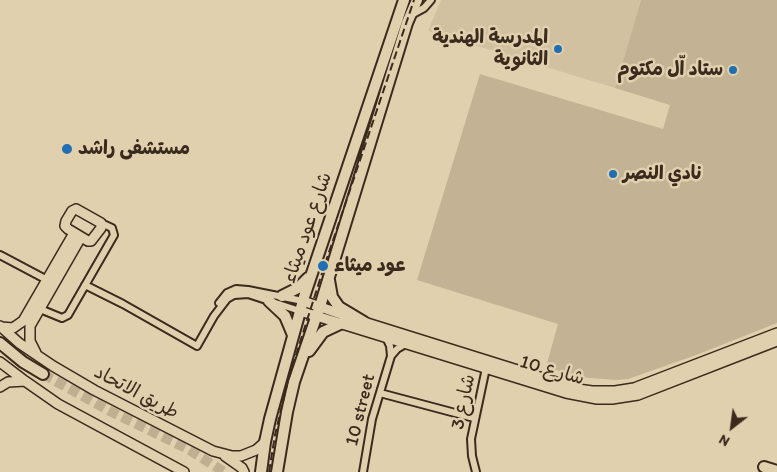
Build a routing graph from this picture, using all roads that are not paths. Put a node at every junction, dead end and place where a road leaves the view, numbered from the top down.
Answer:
1 (404, 0) edge
2 (417, 0) edge
3 (431, 0) edge
4 (411, 15) junction
5 (101, 224) junction
6 (78, 235) junction
7 (0, 255) edge
8 (311, 273) junction
9 (329, 278) junction
10 (50, 282) junction
11 (85, 285) junction
12 (282, 296) junction
13 (269, 300) junction
14 (301, 306) junction
15 (40, 309) junction
16 (318, 312) junction
17 (214, 316) junction
18 (26, 317) junction
19 (364, 322) junction
20 (342, 323) junction
21 (0, 326) edge
22 (29, 331) junction
23 (777, 333) edge
24 (293, 335) junction
25 (386, 337) junction
26 (777, 341) edge
27 (0, 343) edge
28 (407, 343) junction
29 (391, 356) junction
30 (39, 357) junction
31 (0, 362) edge
32 (486, 368) junction
33 (42, 374) tunnel mouth
34 (0, 376) edge
35 (25, 381) junction
36 (0, 382) edge
37 (294, 382) junction
38 (0, 387) edge
39 (380, 393) junction
40 (474, 418) junction
41 (265, 442) junction
42 (222, 454) junction
43 (174, 466) junction
44 (764, 467) dead end
45 (777, 471) edge
46 (184, 472) edge
47 (190, 472) edge
48 (244, 472) edge
49 (261, 472) edge
50 (277, 472) edge
51 (363, 472) edge
52 (476, 472) edge

1 - 8 main road, شارع عود ميثاء
2 - 4 main road, شارع عود ميثاء
3 - 4 street
4 - 9 main road, شارع عود ميثاء
5 - 6 main road
5 - 6 main road
5 - 11 street
6 - 10 main road
7 - 10 street
8 - 12 main road
8 - 14 main road, شارع عود ميثاء
9 - 16 main road, شارع عود ميثاء
9 - 19 main road
10 - 15 main road
10 - 18 main road
11 - 15 street
11 - 17 street
12 - 14 street
12 - 17 street
13 - 14 street
13 - 17 street
13 - 24 main road
14 - 16 main road
14 - 24 main road, شارع عود ميثاء
15 - 22 main road
16 - 19 main road, شارع 10
16 - 20 main road, شارع 10
16 - 37 main road, شارع عود ميثاء
18 - 21 main road
18 - 22 main road
19 - 23 main road, شارع 10
20 - 25 main road, شارع 10
20 - 37 main road
21 - 30 main road, طريق الاتحاد
22 - 30 main road
24 - 41 main road, شارع عود ميثاء
25 - 28 main road, شارع 10
25 - 29 street
26 - 32 main road, شارع 10
27 - 33 main road
28 - 29 street
28 - 32 main road, شارع 10
29 - 39 street, 10 street
30 - 42 main road, طريق الاتحاد
31 - 35 main road
32 - 40 street, شارع 3
34 - 36 main road
35 - 38 main road
35 - 43 main road
37 - 50 main road, شارع عود ميثاء
39 - 40 street
39 - 51 street, 10 street
40 - 52 street, شارع 3
41 - 42 main road, طريق الاتحاد
41 - 49 main road, شارع عود ميثاء
42 - 48 main road
43 - 46 main road
43 - 47 main road
44 - 45 main road

